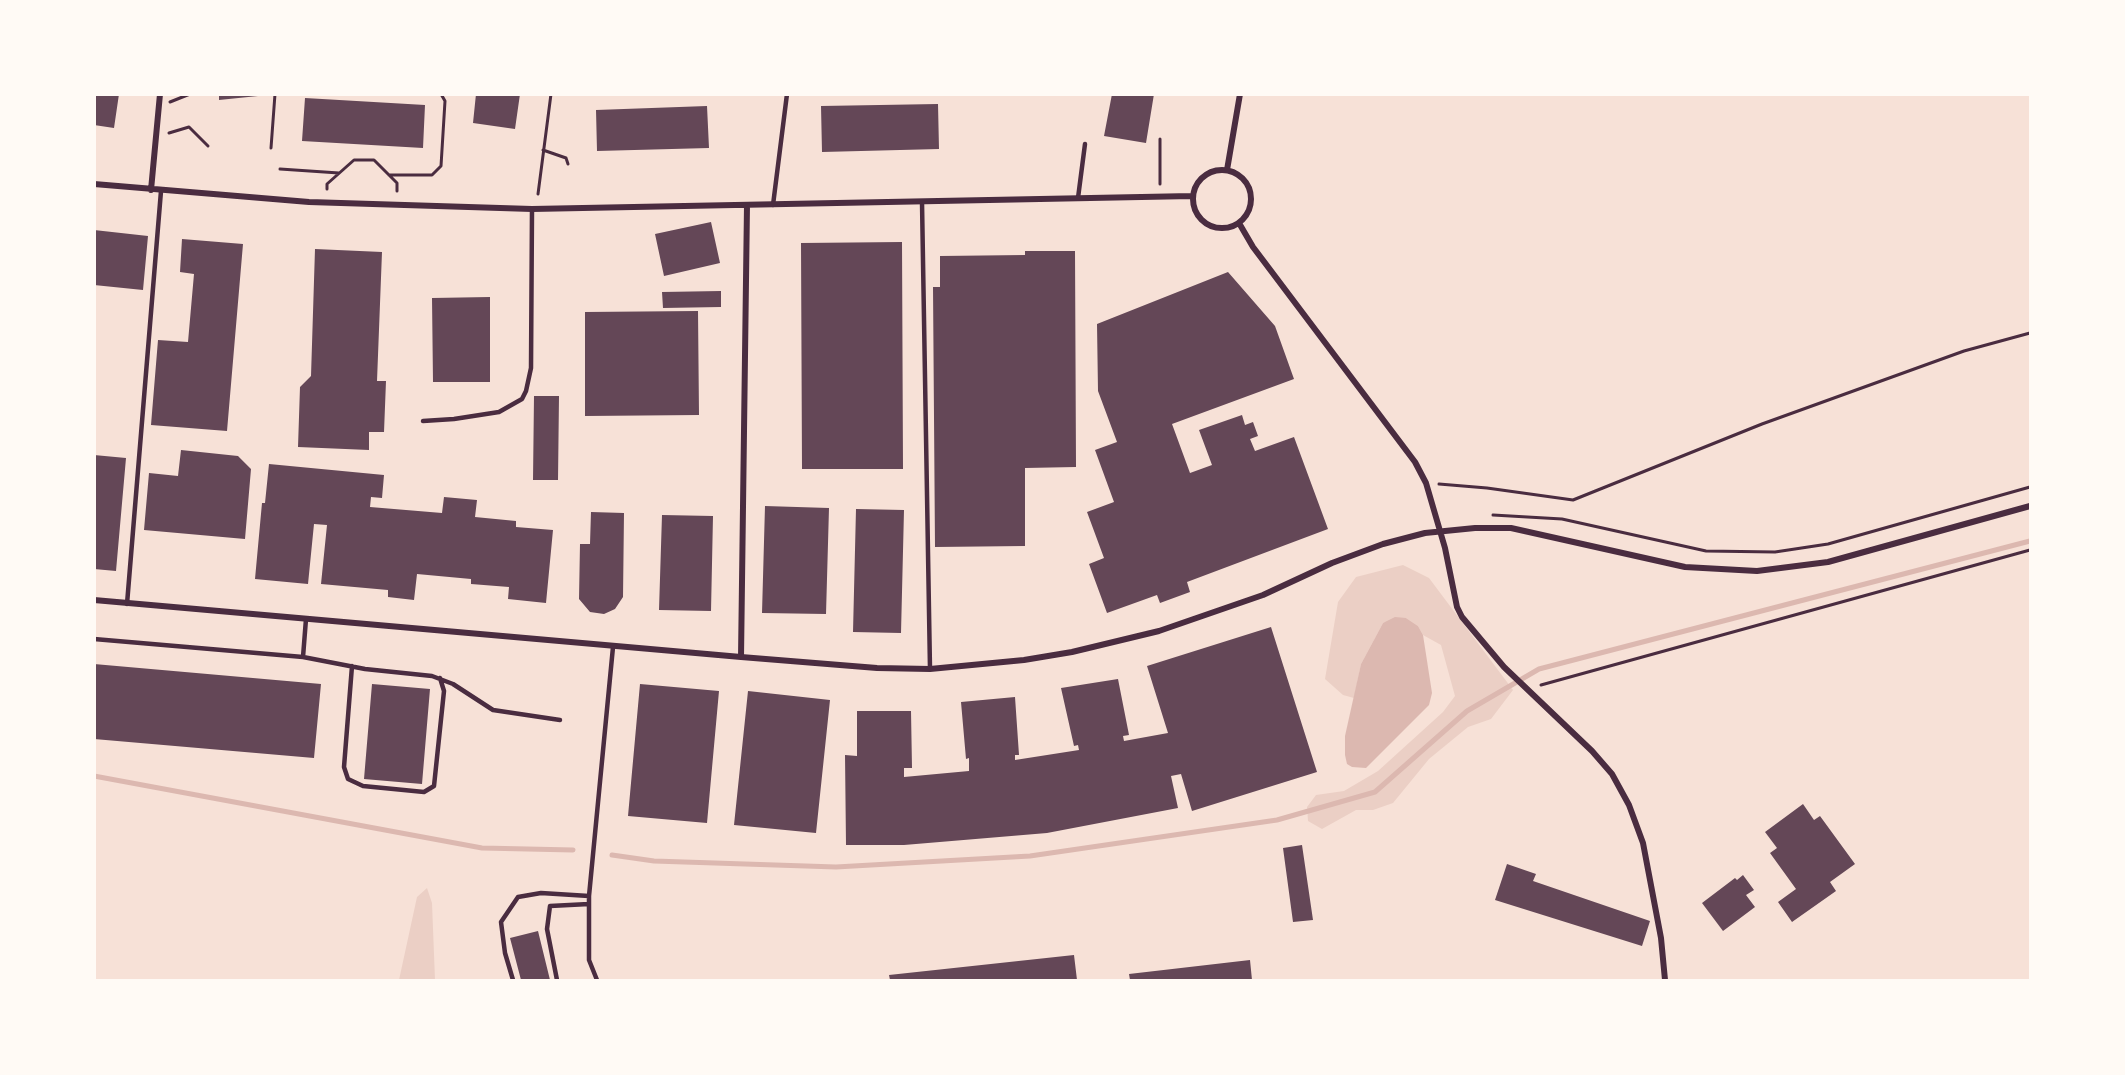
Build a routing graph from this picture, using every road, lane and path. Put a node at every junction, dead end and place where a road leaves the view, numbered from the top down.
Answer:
1 (160, 94) edge
2 (190, 94) edge
3 (275, 94) edge
4 (441, 94) edge
5 (551, 94) edge
6 (788, 94) edge
7 (1240, 94) edge
8 (159, 106) junction
9 (156, 138) junction
10 (1160, 139) dead end
11 (1085, 144) dead end
12 (208, 146) dead end
13 (271, 148) dead end
14 (543, 150) junction
15 (442, 156) junction
16 (447, 157) dead end
17 (568, 164) dead end
18 (280, 169) dead end
19 (1227, 170) junction
20 (339, 173) junction
21 (389, 175) junction
22 (94, 184) edge
23 (327, 189) dead end
24 (151, 190) junction
25 (161, 191) junction
26 (398, 191) dead end
27 (538, 194) dead end
28 (1162, 195) junction
29 (1192, 196) junction
30 (1078, 198) junction
31 (922, 202) junction
32 (747, 205) junction
33 (773, 205) junction
34 (532, 210) junction
35 (1239, 223) junction
36 (2031, 333) edge
37 (423, 421) dead end
38 (1426, 483) junction
39 (2031, 488) edge
40 (2031, 506) edge
41 (1497, 513) dead end
42 (1440, 531) junction
43 (2031, 550) edge
44 (94, 600) edge
45 (127, 604) junction
46 (306, 620) junction
47 (94, 639) edge
48 (613, 646) junction
49 (303, 657) junction
50 (741, 657) junction
51 (352, 666) junction
52 (930, 669) junction
53 (440, 678) junction
54 (1527, 688) junction
55 (560, 720) dead end
56 (589, 896) junction
57 (589, 904) junction
58 (513, 981) edge
59 (556, 981) edge
60 (597, 981) edge
61 (1665, 981) edge

1 - 8 street
2 - 8 path
3 - 13 path
4 - 15 path
5 - 14 path
6 - 33 lane
7 - 19 street
8 - 9 street
9 - 12 path
9 - 24 street
10 - 28 path
11 - 30 lane
14 - 17 path
14 - 27 path
15 - 16 path
15 - 21 path
18 - 20 path
19 - 29 street
19 - 35 street
20 - 21 path
20 - 23 path
21 - 26 path
22 - 24 street
24 - 25 street
25 - 34 street
25 - 45 lane
28 - 29 street
28 - 30 street
29 - 35 street
30 - 31 street
31 - 33 street
31 - 52 lane
32 - 33 street
32 - 34 street
32 - 50 street
34 - 37 lane
35 - 38 street
36 - 38 path
38 - 42 street
39 - 41 path
40 - 42 street
42 - 52 street
42 - 54 street
43 - 54 path
44 - 45 street
45 - 46 street
46 - 48 street
46 - 49 lane
47 - 49 lane
48 - 50 street
48 - 56 lane
49 - 51 lane
50 - 52 street
51 - 53 lane
51 - 53 lane
53 - 55 lane
54 - 61 street
56 - 57 lane
56 - 58 lane
57 - 59 lane
57 - 60 lane

